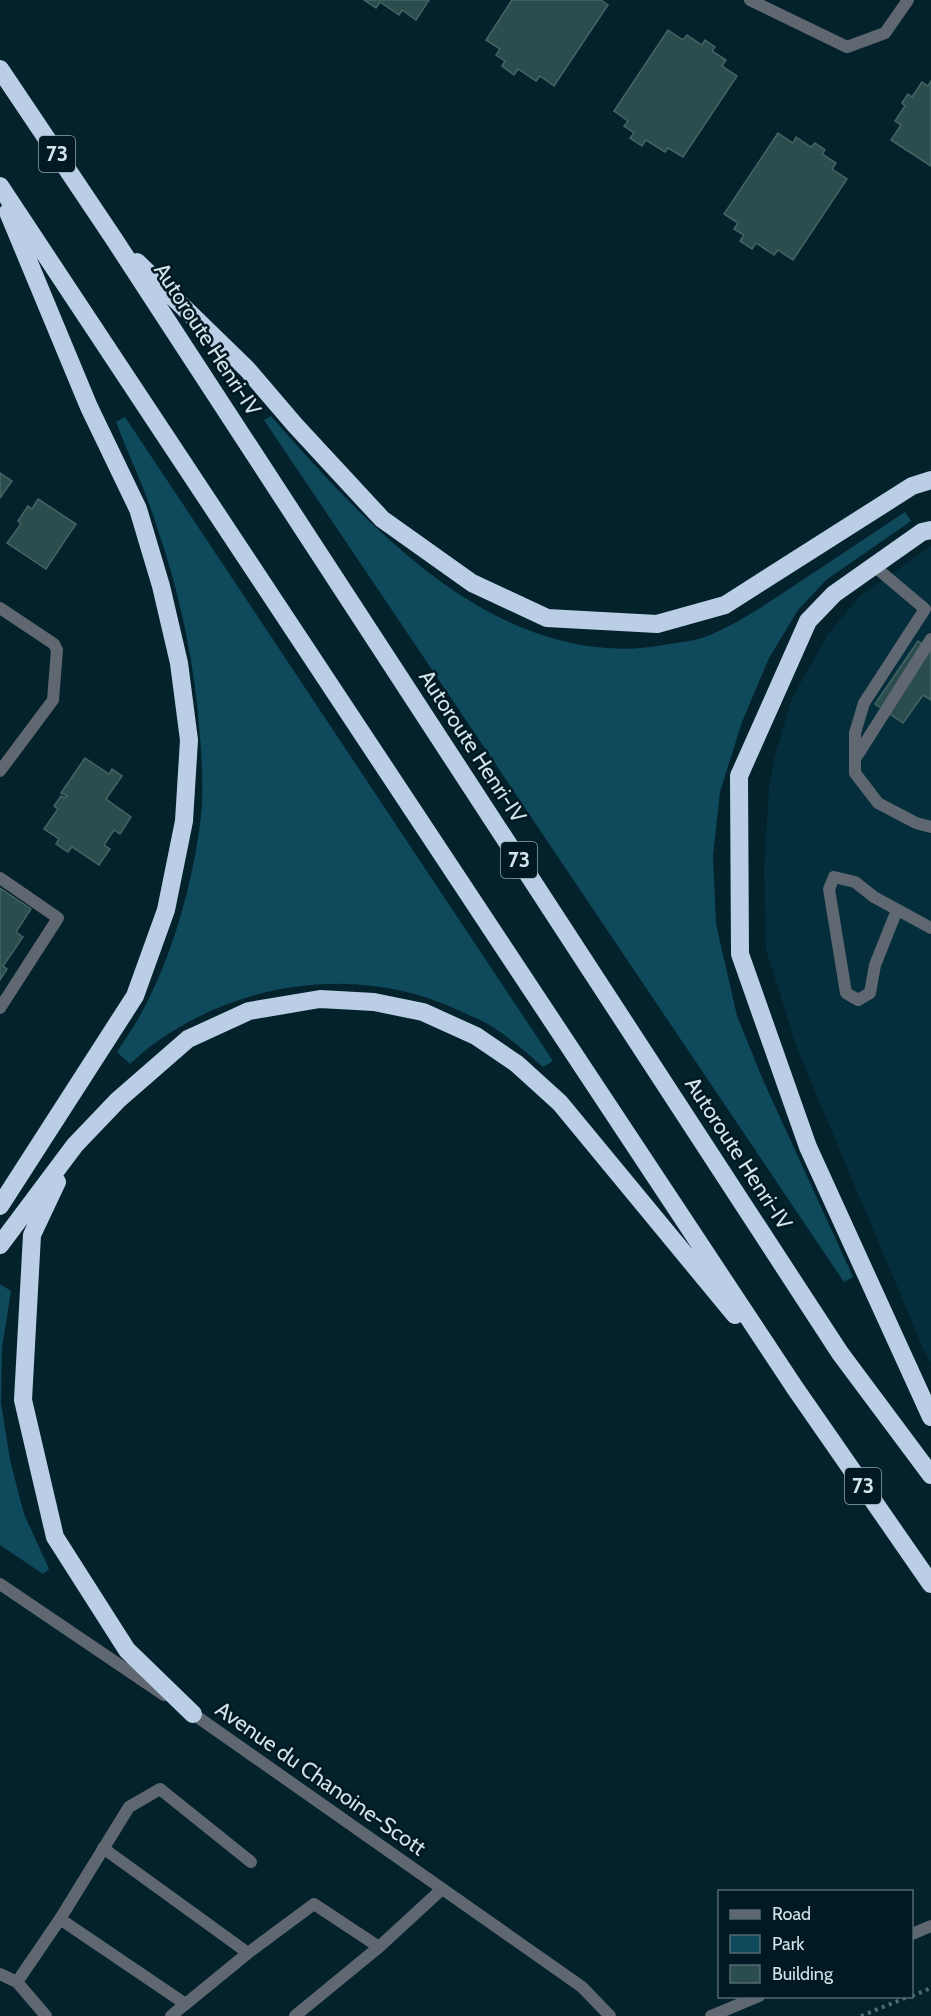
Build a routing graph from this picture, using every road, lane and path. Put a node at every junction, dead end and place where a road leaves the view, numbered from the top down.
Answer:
1 (750, 0) edge
2 (908, 0) edge
3 (0, 69) edge
4 (0, 186) edge
5 (0, 194) edge
6 (114, 239) junction
7 (931, 480) edge
8 (931, 530) edge
9 (874, 566) junction
10 (0, 608) edge
11 (928, 611) edge
12 (931, 639) edge
13 (855, 759) junction
14 (0, 771) edge
15 (931, 827) edge
16 (0, 878) edge
17 (897, 910) junction
18 (931, 928) edge
19 (0, 1008) edge
20 (75, 1145) junction
21 (0, 1206) edge
22 (0, 1245) edge
23 (795, 1388) junction
24 (931, 1417) edge
25 (931, 1475) edge
26 (0, 1584) edge
27 (931, 1584) edge
28 (193, 1714) junction
29 (103, 1848) junction
30 (251, 1862) dead end
31 (442, 1889) junction
32 (60, 1919) junction
33 (931, 1926) edge
34 (913, 1934) edge
35 (380, 1947) junction
36 (248, 1953) junction
37 (0, 1974) edge
38 (17, 1982) junction
39 (931, 1988) edge
40 (913, 1995) edge
41 (754, 1998) edge
42 (906, 1998) edge
43 (184, 2003) junction
44 (46, 2016) edge
45 (171, 2016) edge
46 (295, 2016) edge
47 (610, 2016) edge
48 (711, 2016) edge
49 (861, 2016) edge

1 - 2 street
3 - 6 highway, Autoroute Henri-IV / 73
4 - 23 highway, 73
5 - 21 highway
6 - 7 highway
6 - 25 highway, Autoroute Henri-IV / 73
8 - 9 highway
9 - 11 street
9 - 24 highway
10 - 14 street
11 - 13 street
12 - 13 street
13 - 15 street
16 - 19 street
17 - 17 street
17 - 18 street
20 - 22 highway
20 - 23 highway
20 - 28 highway
23 - 27 highway, 73
26 - 28 street, Avenue du Chanoine-Scott
28 - 31 street, Avenue du Chanoine-Scott
29 - 30 street
29 - 32 street
29 - 36 street
31 - 35 street
31 - 47 street, Avenue du Chanoine-Scott
32 - 38 street
32 - 43 street
33 - 34 street
35 - 36 street
35 - 46 street
36 - 43 street
37 - 38 street
38 - 44 street
39 - 40 path
41 - 48 street
42 - 49 path
43 - 45 street

